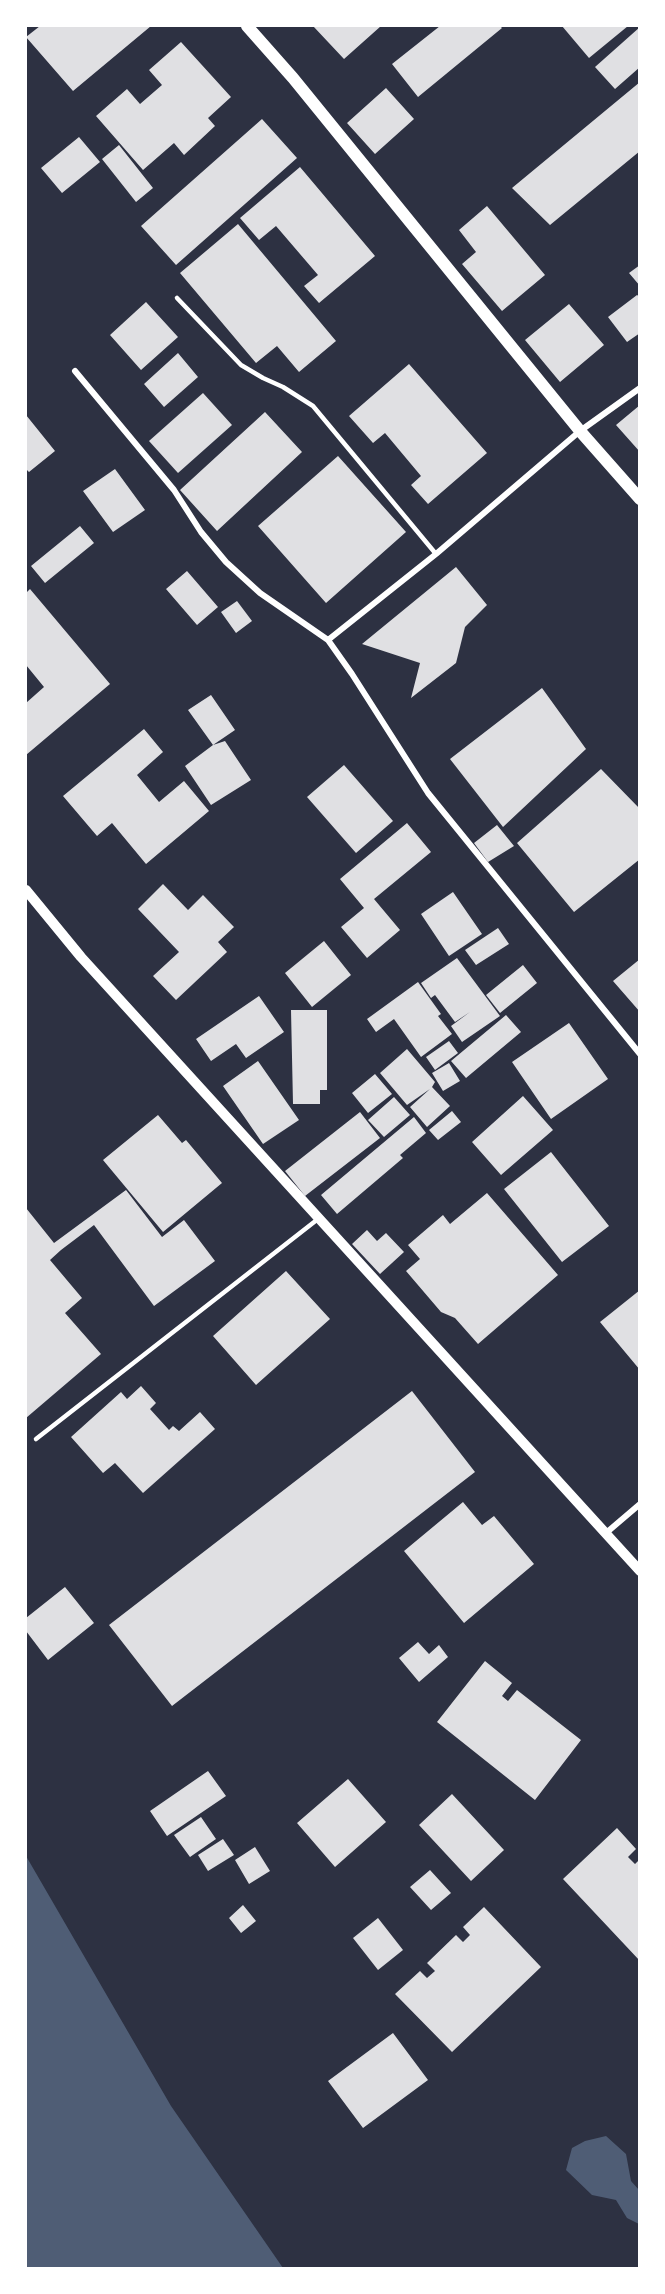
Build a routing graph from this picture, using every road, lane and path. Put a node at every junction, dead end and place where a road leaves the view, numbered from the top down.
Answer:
1 (247, 26) edge
2 (177, 298) dead end
3 (75, 371) dead end
4 (639, 388) edge
5 (580, 432) junction
6 (639, 499) edge
7 (436, 555) junction
8 (328, 640) junction
9 (26, 890) edge
10 (639, 1054) edge
11 (319, 1218) junction
12 (36, 1439) dead end
13 (639, 1504) edge
14 (606, 1533) junction
15 (639, 1570) edge

1 - 5 main road
2 - 7 lane
3 - 8 street
4 - 5 street
5 - 6 main road
5 - 7 street
7 - 8 street
8 - 10 street
9 - 11 street
11 - 12 lane
11 - 14 street
13 - 14 street
14 - 15 street

